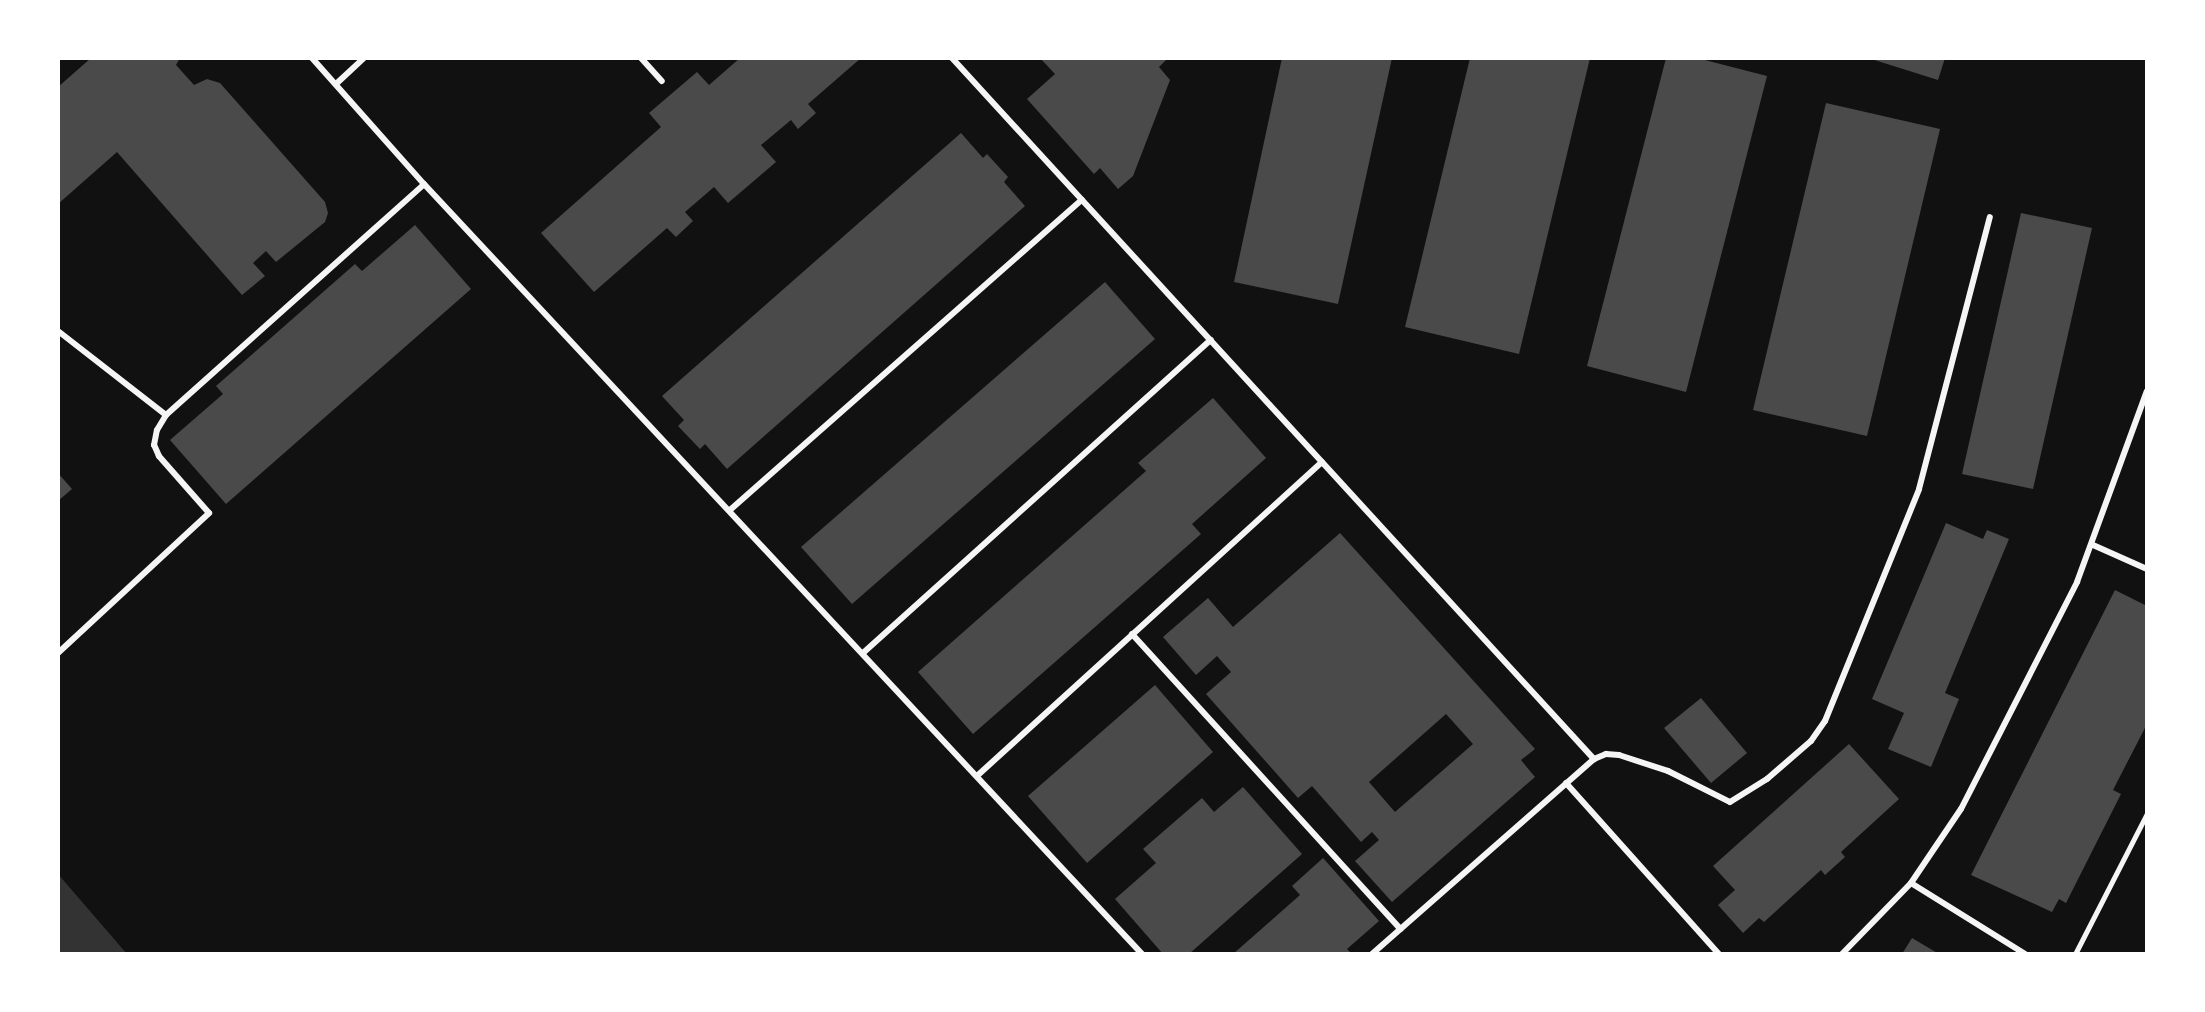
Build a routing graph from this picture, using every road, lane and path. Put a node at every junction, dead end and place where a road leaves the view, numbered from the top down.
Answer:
1 (312, 58) edge
2 (364, 58) edge
3 (641, 58) edge
4 (952, 58) edge
5 (662, 81) dead end
6 (336, 84) junction
7 (424, 184) junction
8 (1082, 200) junction
9 (1990, 217) dead end
10 (58, 331) edge
11 (1211, 340) junction
12 (2147, 391) edge
13 (166, 415) junction
14 (1322, 462) junction
15 (730, 510) junction
16 (2093, 545) junction
17 (2147, 569) edge
18 (1132, 634) junction
19 (58, 653) edge
20 (863, 653) junction
21 (1594, 759) junction
22 (978, 775) junction
23 (1566, 783) junction
24 (2147, 813) edge
25 (1911, 883) junction
26 (1400, 929) junction
27 (1142, 954) edge
28 (1372, 954) edge
29 (1719, 954) edge
30 (1842, 954) edge
31 (2025, 954) edge
32 (2075, 954) edge

1 - 6 lane
2 - 6 lane
3 - 5 lane
4 - 8 lane
6 - 7 lane
7 - 13 lane
7 - 15 lane
8 - 11 lane
8 - 15 lane
9 - 21 lane
10 - 13 lane
11 - 14 lane
11 - 20 lane
12 - 16 lane
13 - 19 lane
14 - 18 lane
14 - 21 lane
15 - 20 lane
16 - 17 lane
16 - 25 lane
18 - 22 lane
18 - 26 lane
20 - 22 lane
21 - 23 lane
22 - 27 lane
23 - 26 lane
23 - 29 lane
24 - 32 path
25 - 30 lane
25 - 31 lane
26 - 28 lane

